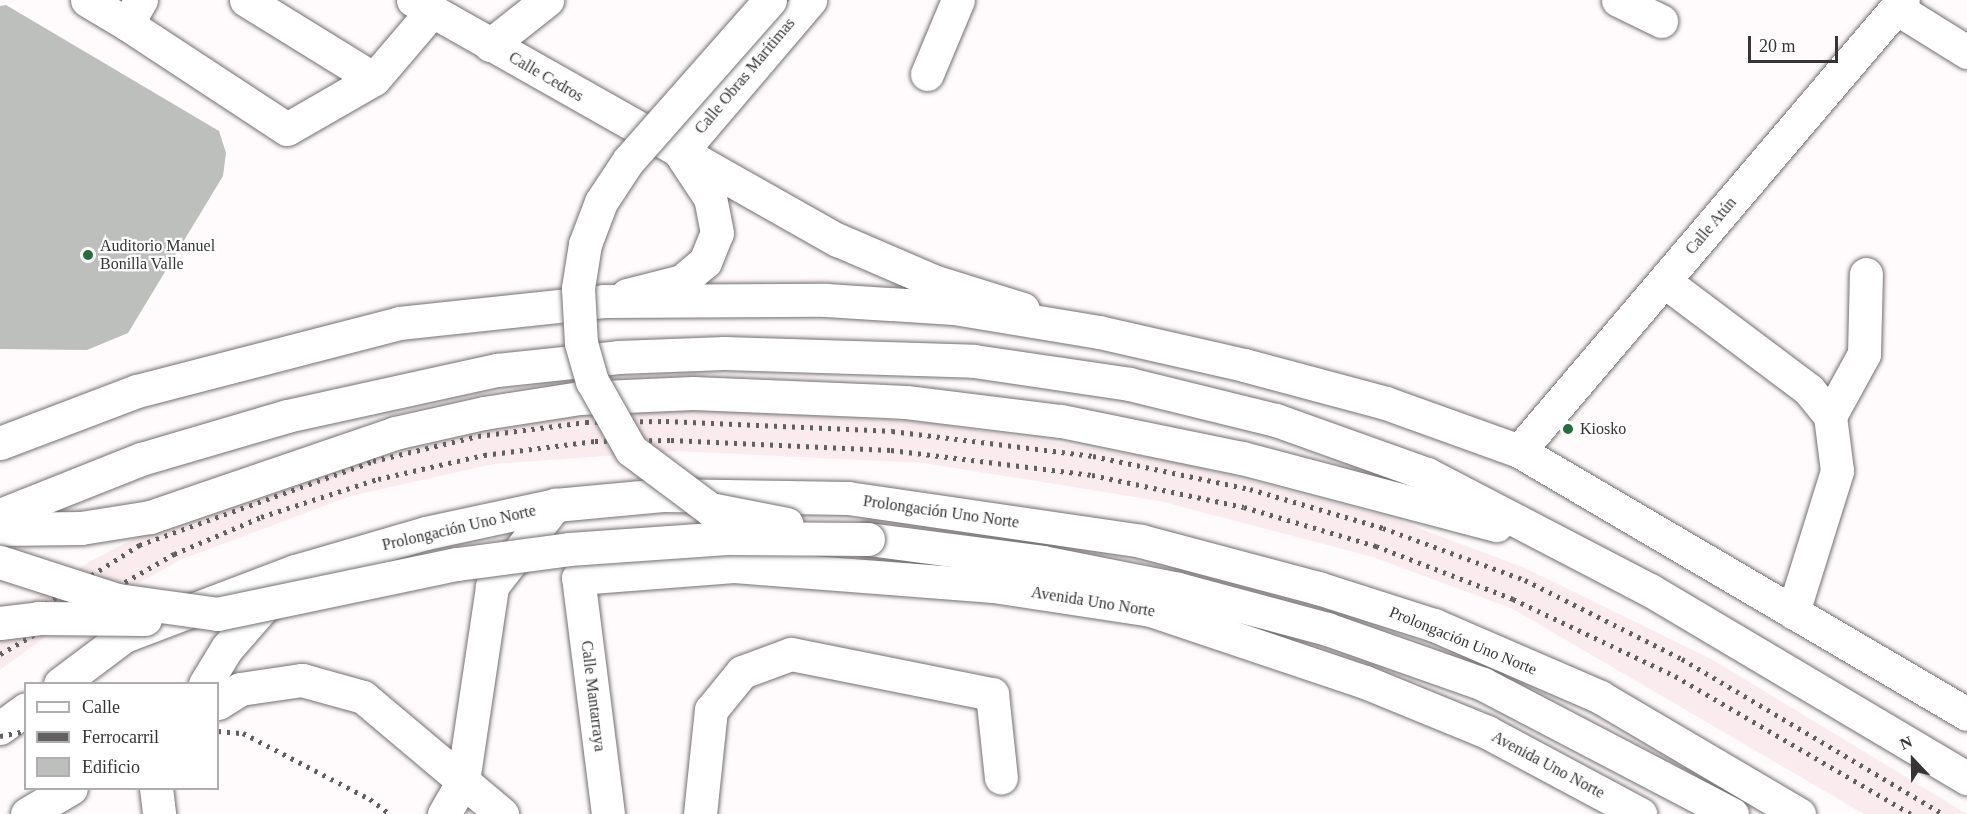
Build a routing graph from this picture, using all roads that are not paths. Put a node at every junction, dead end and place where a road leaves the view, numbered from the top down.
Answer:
1 (87, 0) edge
2 (246, 0) edge
3 (547, 0) edge
4 (770, 0) edge
5 (810, 0) edge
6 (958, 0) edge
7 (1618, 0) edge
8 (1899, 4) edge
9 (423, 6) edge
10 (134, 12) edge
11 (1661, 21) dead end
12 (490, 45) junction
13 (1967, 52) edge
14 (927, 74) dead end
15 (374, 79) junction
16 (680, 153) junction
17 (1866, 274) dead end
18 (1664, 281) junction
19 (604, 301) junction
20 (1099, 332) junction
21 (1830, 416) junction
22 (5, 439) edge
23 (1519, 451) junction
24 (555, 505) junction
25 (0, 515) edge
26 (0, 529) edge
27 (868, 539) junction
28 (1571, 546) junction
29 (0, 562) edge
30 (295, 571) junction
31 (578, 578) joint
32 (1793, 612) junction
33 (217, 614) junction
34 (0, 623) edge
35 (63, 682) edge
36 (206, 682) edge
37 (219, 702) edge
38 (24, 710) edge
39 (1967, 714) edge
40 (0, 728) edge
41 (1001, 778) dead end
42 (1967, 778) edge
43 (463, 781) junction
44 (70, 790) edge
45 (156, 790) edge
46 (27, 814) edge
47 (159, 814) edge
48 (444, 814) edge
49 (502, 814) edge
50 (609, 814) edge
51 (700, 814) edge
52 (1640, 814) edge
53 (1732, 814) edge
54 (1799, 814) edge

1 - 10 street
2 - 15 street
3 - 12 street
4 - 27 street, bridge
5 - 16 street, Calle Obras Marítimas
6 - 14 street
7 - 11 street
8 - 13 street
8 - 18 street, Calle Atún
9 - 12 street, Calle Cedros
9 - 15 street
10 - 15 street
12 - 16 street, Calle Cedros
16 - 19 street
16 - 20 street, Calle Cedros
17 - 21 street
18 - 21 street
18 - 23 street, Calle Atún
19 - 20 street
19 - 22 street
20 - 23 street
21 - 32 street
23 - 32 street
24 - 30 street, Prolongación Uno Norte
24 - 43 street
24 - 54 street, Prolongación Uno Norte
25 - 28 street
26 - 28 street
27 - 33 street, bridge
27 - 53 street
28 - 42 street
29 - 33 street, bridge
30 - 35 street, Prolongación Uno Norte
30 - 36 street
31 - 50 street, Calle Mantarraya
31 - 52 street, Avenida Uno Norte
32 - 39 street
33 - 34 street, bridge
37 - 43 street
38 - 40 street
41 - 51 street
43 - 48 street
43 - 49 street
44 - 46 street
45 - 47 street

